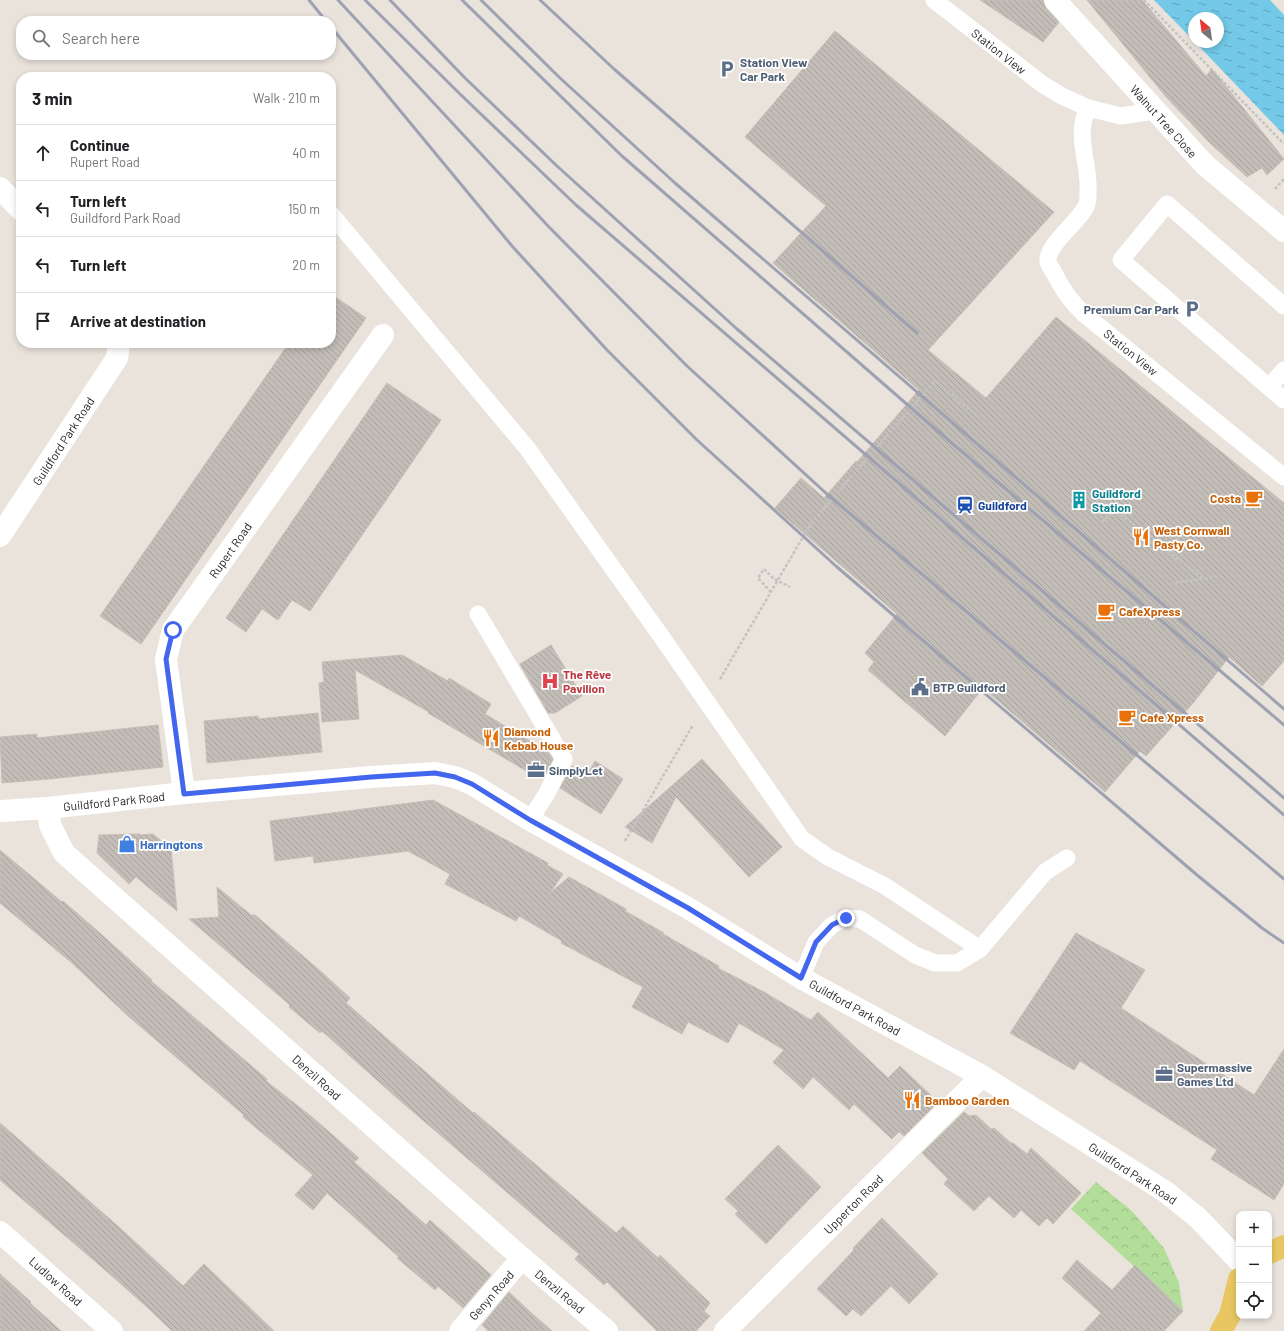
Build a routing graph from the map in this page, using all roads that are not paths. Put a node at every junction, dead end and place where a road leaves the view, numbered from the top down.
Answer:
1 (934, 0) edge
2 (1055, 0) edge
3 (1088, 108) junction
4 (1154, 110) junction
5 (0, 188) edge
6 (16, 205) edge
7 (336, 220) edge
8 (1284, 231) edge
9 (1284, 306) edge
10 (383, 335) dead end
11 (118, 348) edge
12 (1284, 370) edge
13 (1269, 387) junction
14 (1284, 400) edge
15 (1284, 477) edge
16 (0, 536) edge
17 (478, 614) dead end
18 (184, 794) junction
19 (48, 808) junction
20 (0, 810) edge
21 (530, 820) junction
22 (1067, 858) dead end
23 (980, 949) junction
24 (801, 978) junction
25 (982, 1076) junction
26 (0, 1232) edge
27 (1284, 1246) edge
28 (1272, 1252) edge
29 (522, 1258) junction
30 (1236, 1258) edge
31 (1238, 1283) edge
32 (112, 1331) edge
33 (460, 1331) edge
34 (607, 1331) edge
35 (725, 1331) edge
36 (1221, 1331) edge

1 - 3 lane, Station View
2 - 4 street, Walnut Tree Close
3 - 4 lane, Station View
3 - 15 lane, Station View
4 - 8 street, Walnut Tree Close
5 - 6 street
7 - 23 lane
9 - 13 lane
10 - 18 street, Rupert Road
11 - 16 street, Guildford Park Road
12 - 13 lane
13 - 14 lane
17 - 21 lane
18 - 19 street, Guildford Park Road
18 - 21 street, Guildford Park Road
19 - 20 street, Guildford Park Road
19 - 29 street, Denzil Road
21 - 24 street, Guildford Park Road
22 - 23 lane
23 - 24 lane
24 - 25 street, Guildford Park Road
25 - 30 street, Guildford Park Road
25 - 35 street, Upperton Road
26 - 32 street, Ludlow Road
27 - 28 main road
29 - 33 street, Genyn Road
29 - 34 street, Denzil Road
31 - 36 main road

